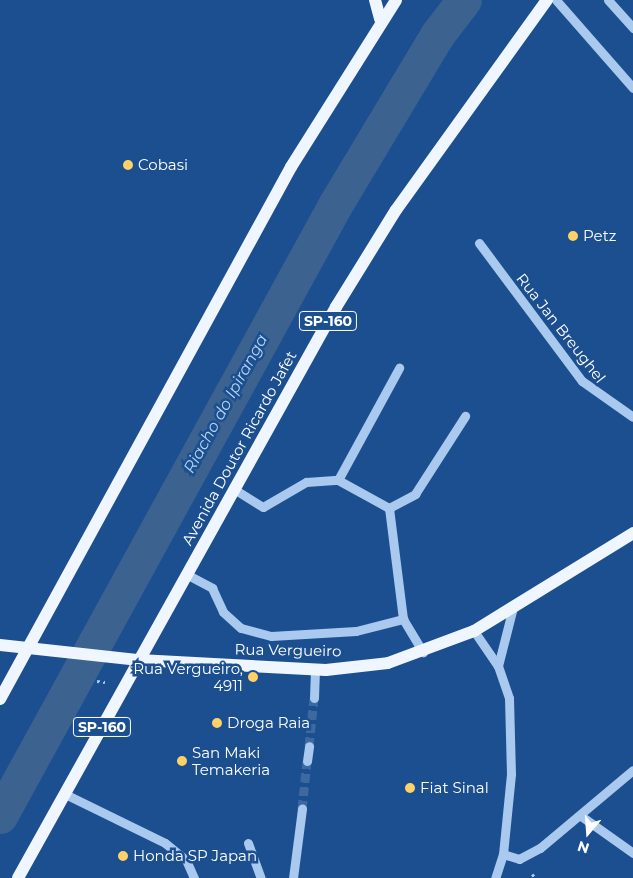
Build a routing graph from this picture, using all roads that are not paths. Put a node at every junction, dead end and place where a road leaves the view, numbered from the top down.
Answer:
1 (375, 0) edge
2 (396, 0) edge
3 (547, 0) edge
4 (556, 0) edge
5 (608, 0) edge
6 (380, 19) junction
7 (633, 28) edge
8 (633, 88) edge
9 (479, 243) dead end
10 (399, 368) dead end
11 (464, 416) dead end
12 (633, 418) edge
13 (338, 480) junction
14 (234, 489) junction
15 (389, 508) junction
16 (633, 533) edge
17 (186, 574) junction
18 (513, 607) junction
19 (403, 619) junction
20 (474, 631) junction
21 (0, 645) edge
22 (27, 649) junction
23 (423, 652) junction
24 (139, 660) junction
25 (498, 666) junction
26 (315, 669) junction
27 (314, 698) tunnel mouth
28 (0, 699) edge
29 (309, 746) tunnel mouth
30 (308, 761) tunnel mouth
31 (633, 770) edge
32 (64, 794) junction
33 (302, 809) tunnel mouth
34 (581, 816) junction
35 (248, 843) dead end
36 (633, 853) edge
37 (503, 854) junction
38 (18, 878) edge
39 (194, 878) edge
40 (261, 878) edge
41 (293, 878) edge
42 (495, 878) edge

1 - 6 main road
2 - 6 main road
3 - 14 main road, Avenida Doutor Ricardo Jafet / SP-160
4 - 8 street
5 - 7 street
6 - 22 main road
9 - 12 street, Rua Jan Breughel
10 - 13 street
11 - 15 street
13 - 14 street
13 - 15 street
14 - 17 main road, Avenida Doutor Ricardo Jafet / SP-160
15 - 19 street
16 - 18 main road, Rua Vergueiro
17 - 19 street
17 - 24 main road, Avenida Doutor Ricardo Jafet / SP-160
18 - 20 main road, Rua Vergueiro
18 - 25 street
19 - 23 street
20 - 23 main road, Rua Vergueiro
20 - 25 street
21 - 22 main road, Rua Vergueiro
22 - 24 main road, Rua Vergueiro
22 - 28 main road
23 - 26 main road, Rua Vergueiro
24 - 26 main road, Rua Vergueiro
24 - 32 main road, Avenida Doutor Ricardo Jafet / SP-160
25 - 37 street
26 - 27 street
29 - 30 street
31 - 34 street
32 - 38 main road, Avenida Doutor Ricardo Jafet / SP-160
32 - 39 street
33 - 41 street
34 - 36 street
34 - 37 street
35 - 40 street
37 - 42 street

